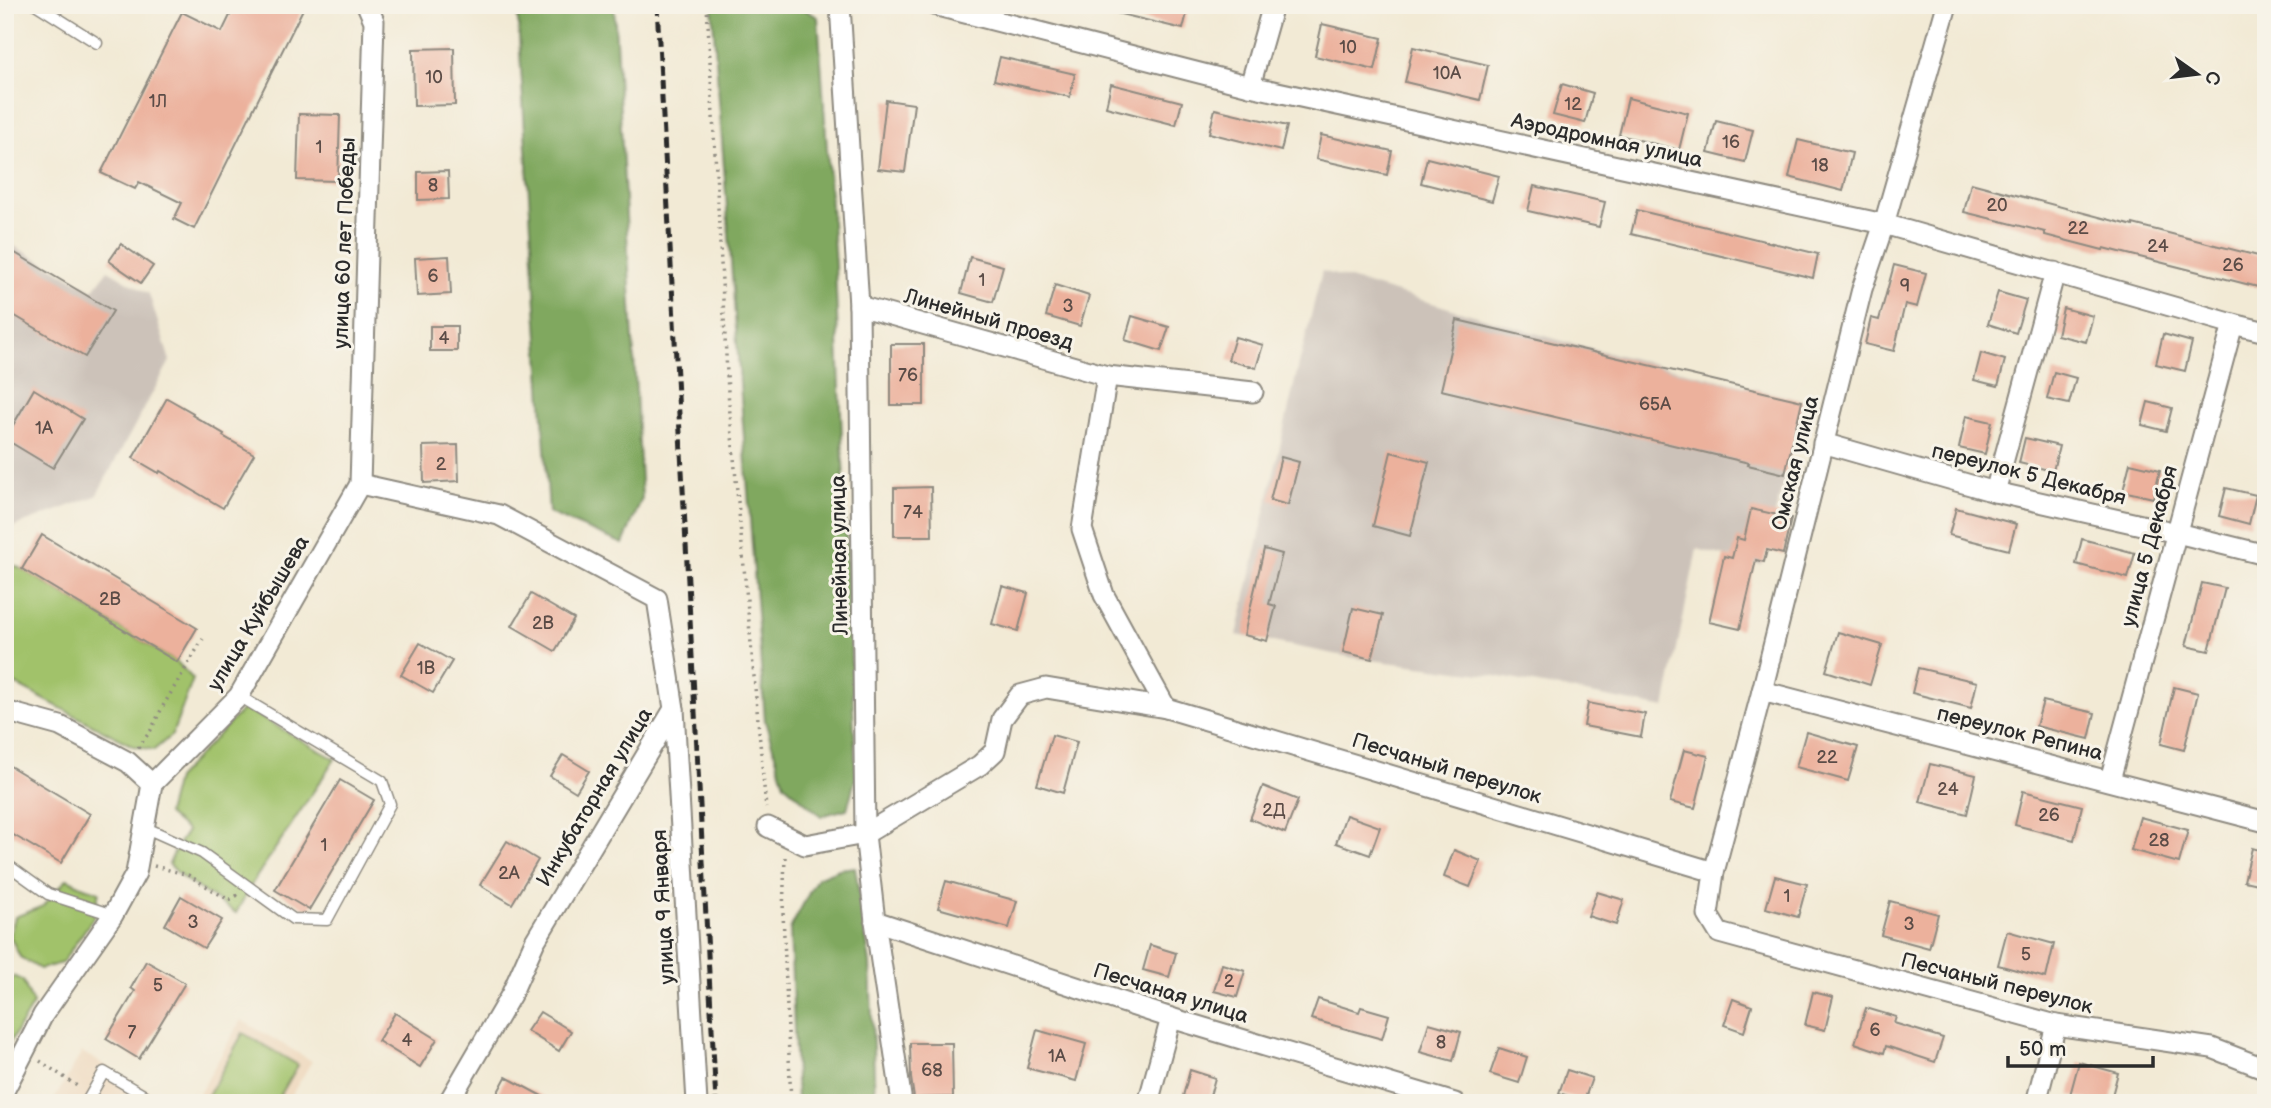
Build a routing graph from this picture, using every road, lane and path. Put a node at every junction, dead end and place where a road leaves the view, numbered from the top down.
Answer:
1 (37, 5) edge
2 (367, 5) edge
3 (707, 5) edge
4 (840, 5) edge
5 (934, 5) edge
6 (1273, 5) edge
7 (1947, 5) edge
8 (97, 43) dead end
9 (1250, 86) junction
10 (1884, 224) junction
11 (2055, 272) junction
12 (859, 306) junction
13 (2232, 324) junction
14 (2266, 332) edge
15 (1107, 376) junction
16 (1254, 392) dead end
17 (1823, 443) junction
18 (360, 484) junction
19 (1995, 492) junction
20 (2177, 533) junction
21 (2266, 555) edge
22 (203, 639) dead end
23 (1762, 691) junction
24 (239, 696) junction
25 (1166, 708) junction
26 (674, 709) junction
27 (5, 711) edge
28 (128, 761) junction
29 (2110, 780) junction
30 (152, 784) junction
31 (2266, 822) edge
32 (144, 827) junction
33 (768, 827) junction
34 (865, 834) junction
35 (139, 861) junction
36 (5, 864) edge
37 (1714, 872) junction
38 (250, 888) junction
39 (113, 915) junction
40 (875, 922) junction
41 (1719, 933) joint
42 (1171, 1018) junction
43 (2056, 1026) junction
44 (25, 1051) junction
45 (2266, 1069) edge
46 (5, 1089) edge
47 (88, 1099) edge
48 (157, 1103) edge
49 (447, 1103) edge
50 (697, 1103) edge
51 (792, 1103) edge
52 (902, 1103) edge
53 (1147, 1103) edge
54 (1455, 1103) edge
55 (2036, 1103) edge

1 - 8 lane
2 - 18 street, улица 60 лет Победы
3 - 33 path
4 - 12 street, Линейная улица
5 - 9 street, Аэродромная улица
6 - 9 street
7 - 10 street, Омская улица
9 - 10 street, Аэродромная улица
10 - 11 street, Аэродромная улица
10 - 17 street, Омская улица
11 - 13 street, Аэродромная улица
11 - 19 street
12 - 15 street, Линейный проезд
12 - 34 street, Линейная улица
13 - 14 street, Аэродромная улица
13 - 20 street, улица 5 Декабря
15 - 16 street, Линейный проезд
15 - 25 street
17 - 19 street, переулок 5 Декабря
17 - 23 street, Омская улица
18 - 24 street, улица Куйбышева
18 - 26 street, Инкубаторная улица
19 - 20 street, переулок 5 Декабря
20 - 21 street, переулок 5 Декабря
20 - 29 street, улица 5 Декабря
22 - 28 path
23 - 29 street, переулок Репина
23 - 37 street, Омская улица
24 - 30 street, улица Куйбышева
24 - 38 lane
25 - 34 street
25 - 37 street, Песчаный переулок
26 - 49 street, Инкубаторная улица
26 - 50 street, улица 9 Января
27 - 28 street
28 - 30 street
29 - 31 street, переулок Репина
30 - 32 street
32 - 35 street
32 - 38 lane
33 - 34 street
33 - 51 path
34 - 40 street, Линейная улица
35 - 38 path
35 - 39 street
36 - 39 lane
37 - 41 street, Омская улица
39 - 44 street
40 - 42 street, Песчаная улица
40 - 52 street, Линейная улица
41 - 43 street, Песчаный переулок
42 - 53 street
42 - 54 street, Песчаная улица
43 - 45 street, Песчаный переулок
43 - 55 street
44 - 46 street
44 - 47 path
47 - 48 lane

